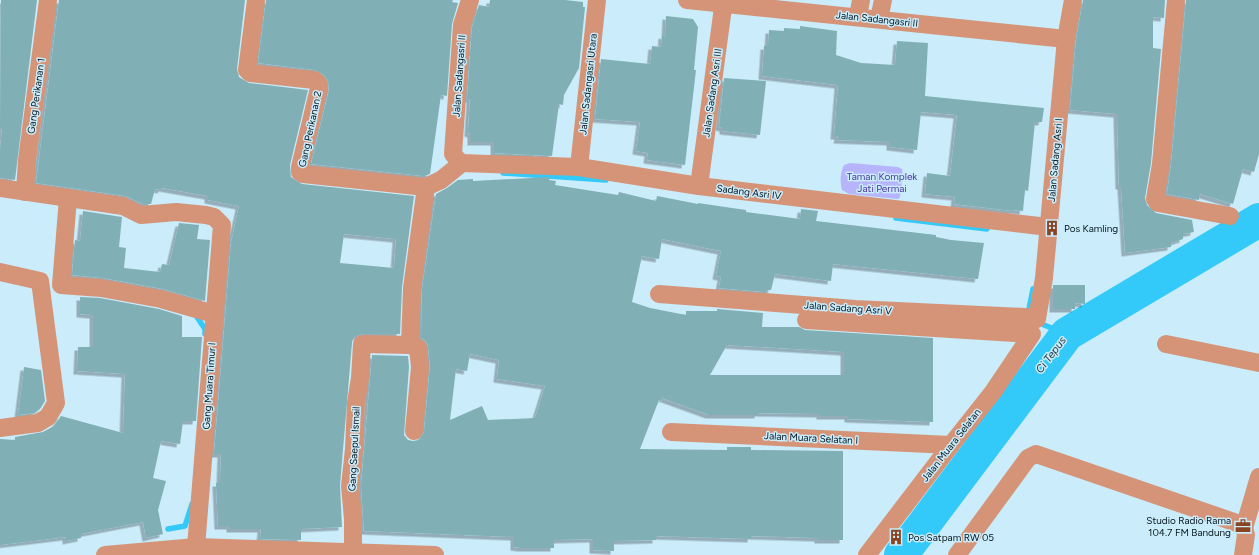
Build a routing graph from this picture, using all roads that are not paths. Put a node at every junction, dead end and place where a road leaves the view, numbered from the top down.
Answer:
1 (48, 0) edge
2 (256, 0) edge
3 (470, 0) edge
4 (597, 0) edge
5 (687, 0) edge
6 (882, 0) edge
7 (1073, 0) edge
8 (1176, 0) edge
9 (724, 2) edge
10 (860, 8) edge
11 (878, 19) junction
12 (1066, 39) junction
13 (458, 163) junction
14 (579, 167) junction
15 (699, 186) junction
16 (426, 187) junction
17 (0, 188) edge
18 (25, 192) junction
19 (68, 198) junction
20 (1230, 216) dead end
21 (1048, 227) junction
22 (0, 272) edge
23 (659, 294) dead end
24 (214, 314) junction
25 (806, 320) dead end
26 (1031, 322) junction
27 (1166, 344) dead end
28 (410, 345) junction
29 (1259, 362) edge
30 (0, 428) edge
31 (414, 431) dead end
32 (671, 432) dead end
33 (951, 445) junction
34 (1259, 477) edge
35 (1244, 528) junction
36 (196, 547) junction
37 (353, 554) edge
38 (105, 555) edge
39 (435, 555) edge
40 (867, 555) edge
41 (957, 555) edge
42 (1243, 555) edge

1 - 18 street, Gang Perikanan 1
2 - 16 street, Gang Perikanan 2
3 - 13 street, Jalan Sadangasri II
4 - 14 street, Jalan Sadangasri Utara
5 - 9 street, Jalan Sadangasri II
6 - 11 street
7 - 12 street, Jalan Sadang Asri I
8 - 20 street
9 - 10 street, Jalan Sadangasri II
9 - 15 street, Jalan Sadang Asri III
10 - 11 street, Jalan Sadangasri II
11 - 12 street, Jalan Sadangasri II
12 - 21 street, Jalan Sadang Asri I
13 - 14 street, Sadang Asri IV
13 - 16 street
14 - 15 street, Sadang Asri IV
15 - 21 street, Sadang Asri IV
16 - 28 street
17 - 18 street
18 - 19 street
19 - 24 street
19 - 24 street, Gang Muara Timur I
21 - 26 street, Jalan Sadang Asri I
22 - 30 street
23 - 26 street, Jalan Sadang Asri V
24 - 36 street, Gang Muara Timur I
25 - 26 street
26 - 33 street, Jalan Muara Selatan
27 - 29 street
28 - 31 street
28 - 37 street, Gang Saepul Ismail
32 - 33 street, Jalan Muara Selatan I
33 - 40 street, Jalan Muara Selatan
34 - 35 street
35 - 41 street
35 - 42 street
36 - 37 street
36 - 38 street
37 - 39 street

